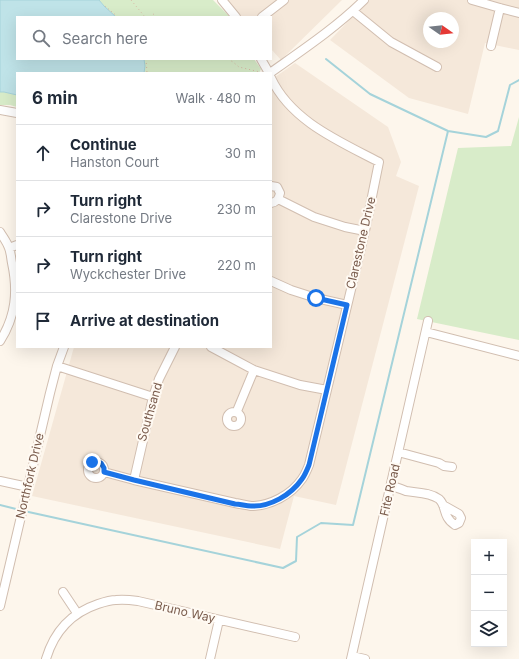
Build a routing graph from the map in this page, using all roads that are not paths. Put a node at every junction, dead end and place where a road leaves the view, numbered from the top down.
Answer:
1 (222, 0) edge
2 (284, 0) edge
3 (364, 0) edge
4 (472, 0) edge
5 (500, 8) junction
6 (353, 11) junction
7 (519, 13) edge
8 (235, 16) edge
9 (263, 16) edge
10 (491, 46) dead end
11 (262, 60) edge
12 (437, 67) dead end
13 (269, 72) edge
14 (271, 72) edge
15 (272, 80) edge
16 (0, 110) edge
17 (16, 113) edge
18 (272, 186) edge
19 (274, 201) edge
20 (365, 231) junction
21 (0, 232) edge
22 (13, 246) edge
23 (15, 262) edge
24 (272, 281) edge
25 (347, 305) junction
26 (428, 321) dead end
27 (426, 332) junction
28 (0, 341) edge
29 (64, 348) edge
30 (175, 348) edge
31 (213, 348) edge
32 (519, 356) edge
33 (57, 366) junction
34 (254, 370) junction
35 (327, 390) junction
36 (153, 397) junction
37 (237, 411) dead end
38 (398, 452) junction
39 (452, 467) dead end
40 (104, 472) dead end
41 (134, 480) junction
42 (0, 481) edge
43 (391, 486) junction
44 (28, 487) junction
45 (443, 504) dead end
46 (63, 592) dead end
47 (0, 606) edge
48 (77, 613) junction
49 (218, 620) junction
50 (295, 637) dead end
51 (352, 657) edge
52 (46, 659) edge
53 (210, 659) edge
54 (365, 659) edge

1 - 8 street
2 - 9 street
3 - 6 street
4 - 5 street
5 - 7 street
5 - 10 street
6 - 12 street
6 - 14 street
11 - 13 street
15 - 20 street, Clarestone Drive
16 - 17 street
18 - 19 street
19 - 20 street
20 - 25 street, Clarestone Drive
21 - 22 street
22 - 23 street
23 - 28 street
24 - 25 street
25 - 35 street, Clarestone Drive
26 - 27 street, Fite Road
27 - 32 street
27 - 38 street, Fite Road
29 - 33 street, Northfork Drive
30 - 36 street, Southsand
31 - 34 street
33 - 36 street
33 - 44 street, Northfork Drive
34 - 35 street
34 - 37 street
35 - 41 street, Clarestone Drive
36 - 41 street, Southsand
38 - 39 street
38 - 43 street, Fite Road
40 - 41 street, Clarestone Drive
42 - 44 street
43 - 45 street
43 - 51 street, Fite Road
44 - 47 street, Northfork Drive
46 - 48 street
48 - 49 street, Bruno Way
48 - 52 street, Bruno Way
49 - 50 street, Bruno Way
49 - 53 street
51 - 54 street

